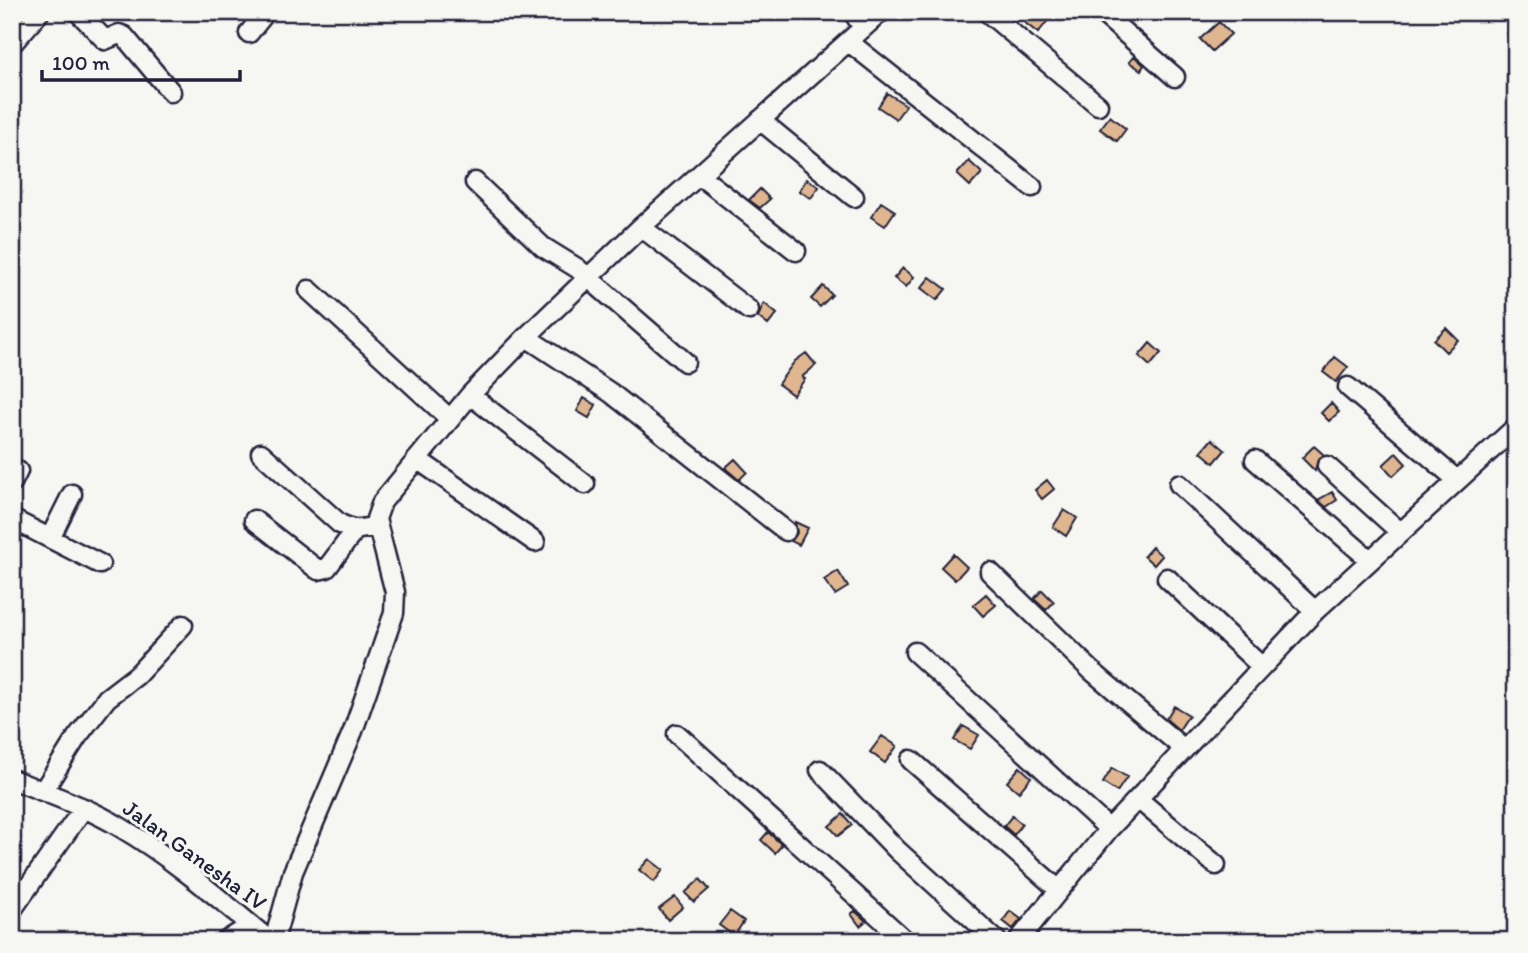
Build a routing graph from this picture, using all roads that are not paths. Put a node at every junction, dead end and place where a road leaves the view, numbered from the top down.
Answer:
1 (40, 12) edge
2 (78, 12) edge
3 (266, 12) edge
4 (853, 12) edge
5 (881, 12) edge
6 (987, 12) edge
7 (1101, 12) edge
8 (863, 28) junction
9 (249, 33) dead end
10 (849, 42) junction
11 (12, 44) edge
12 (1175, 77) dead end
13 (171, 92) dead end
14 (1098, 105) dead end
15 (760, 120) junction
16 (699, 175) junction
17 (475, 182) dead end
18 (1032, 187) dead end
19 (854, 197) dead end
20 (641, 227) junction
21 (796, 251) dead end
22 (589, 278) junction
23 (309, 290) dead end
24 (749, 310) dead end
25 (526, 337) junction
26 (685, 362) dead end
27 (1348, 387) dead end
28 (470, 395) junction
29 (450, 419) junction
30 (1516, 426) edge
31 (261, 453) dead end
32 (417, 459) junction
33 (1255, 460) dead end
34 (1327, 466) dead end
35 (1457, 480) junction
36 (585, 484) dead end
37 (1179, 484) dead end
38 (72, 494) dead end
39 (12, 519) edge
40 (254, 520) dead end
41 (377, 526) junction
42 (356, 529) junction
43 (786, 531) dead end
44 (1400, 532) junction
45 (50, 538) junction
46 (535, 542) dead end
47 (1370, 560) junction
48 (100, 564) dead end
49 (990, 572) dead end
50 (1167, 578) dead end
51 (1315, 611) junction
52 (183, 625) dead end
53 (915, 652) dead end
54 (1262, 667) junction
55 (677, 734) dead end
56 (1184, 749) junction
57 (911, 760) dead end
58 (820, 770) dead end
59 (12, 779) edge
60 (43, 791) junction
61 (1138, 799) junction
62 (83, 809) junction
63 (1109, 829) junction
64 (1216, 865) dead end
65 (1059, 890) junction
66 (12, 910) edge
67 (251, 925) junction
68 (226, 941) edge
69 (272, 941) edge
70 (906, 941) edge
71 (997, 941) edge
72 (1018, 941) edge

1 - 11 street
2 - 13 street
3 - 9 street
4 - 8 street
5 - 8 street
6 - 14 street
7 - 12 street
8 - 10 street
10 - 15 street
10 - 18 street
15 - 16 street
15 - 19 street
16 - 20 street
16 - 21 street
17 - 22 street
20 - 22 street
20 - 24 street
22 - 25 street
22 - 26 street
23 - 29 street
25 - 28 street
25 - 43 street
27 - 35 street
28 - 29 street
28 - 36 street
29 - 32 street
30 - 35 street
31 - 42 street
32 - 41 street
32 - 46 street
33 - 47 street
34 - 44 street
35 - 44 street
37 - 51 street
38 - 45 street
39 - 45 street
40 - 42 street
41 - 42 street
41 - 69 street
44 - 47 street
45 - 48 street
47 - 51 street
49 - 56 street
50 - 54 street
51 - 54 street
52 - 60 street
53 - 63 street
54 - 56 street
55 - 70 street
56 - 61 street
57 - 65 street
58 - 71 street
59 - 60 street, Jalan Ganesha IV
60 - 62 street, Jalan Ganesha IV
61 - 63 street
61 - 64 street
62 - 66 street
62 - 67 street, Jalan Ganesha IV
63 - 65 street
65 - 72 street
67 - 68 street
67 - 69 street, Jalan Ganesha IV

